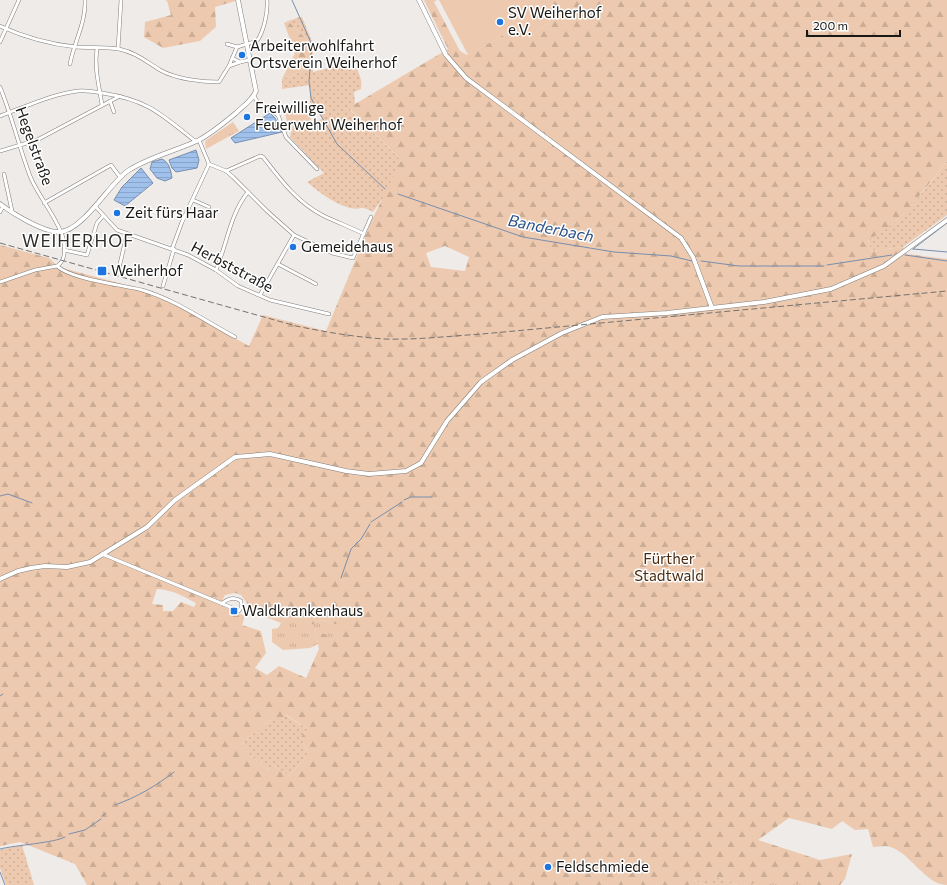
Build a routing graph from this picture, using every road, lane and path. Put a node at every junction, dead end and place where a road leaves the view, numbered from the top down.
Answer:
1 (19, 0) edge
2 (85, 0) edge
3 (121, 0) edge
4 (238, 0) edge
5 (266, 0) edge
6 (419, 0) edge
7 (0, 26) edge
8 (7, 29) junction
9 (0, 42) edge
10 (228, 44) dead end
11 (245, 45) junction
12 (75, 47) junction
13 (237, 47) junction
14 (97, 48) junction
15 (118, 49) junction
16 (232, 58) junction
17 (249, 60) junction
18 (240, 62) junction
19 (70, 64) dead end
20 (229, 66) junction
21 (0, 87) edge
22 (100, 93) junction
23 (120, 96) junction
24 (254, 96) junction
25 (110, 101) junction
26 (102, 105) junction
27 (10, 112) junction
28 (114, 112) dead end
29 (0, 116) edge
30 (197, 141) junction
31 (20, 146) junction
32 (0, 150) edge
33 (209, 164) junction
34 (317, 169) dead end
35 (226, 171) junction
36 (4, 174) dead end
37 (120, 177) junction
38 (248, 192) junction
39 (192, 200) junction
40 (44, 203) junction
41 (2, 205) edge
42 (95, 206) junction
43 (209, 207) dead end
44 (12, 211) junction
45 (0, 212) edge
46 (103, 216) junction
47 (371, 217) dead end
48 (947, 220) edge
49 (61, 232) junction
50 (127, 234) junction
51 (364, 234) junction
52 (294, 235) junction
53 (173, 249) junction
54 (64, 250) junction
55 (278, 264) junction
56 (57, 266) junction
57 (119, 268) dead end
58 (216, 270) junction
59 (0, 282) edge
60 (316, 284) dead end
61 (163, 286) dead end
62 (260, 295) junction
63 (712, 308) junction
64 (328, 314) dead end
65 (236, 337) dead end
66 (102, 554) junction
67 (0, 579) edge
68 (222, 603) junction

1 - 8 street
2 - 12 street
3 - 15 street
4 - 11 street
5 - 11 street
6 - 63 street
7 - 8 street
8 - 9 street
8 - 12 street
10 - 13 street
11 - 13 street
11 - 17 street
12 - 14 street
12 - 19 street
13 - 16 street
14 - 15 street
14 - 22 street
15 - 20 street
16 - 18 street
16 - 20 street
17 - 18 street
17 - 24 street
18 - 20 street
21 - 27 street, Hegelstraße
22 - 23 street
22 - 26 street
22 - 27 street
23 - 25 street
23 - 30 street
24 - 30 street
24 - 34 street
25 - 26 street
25 - 28 street
26 - 31 street
27 - 29 street
27 - 31 street, Hegelstraße
30 - 33 street
30 - 37 street
31 - 32 street
31 - 40 street, Hegelstraße
33 - 35 street
33 - 39 street
35 - 38 street
35 - 51 street
36 - 44 street
37 - 40 street
37 - 42 street
38 - 52 street
38 - 58 street
39 - 43 street
39 - 53 street
40 - 49 street, Hegelstraße
41 - 44 street
41 - 45 street
42 - 46 street, Herbststraße
42 - 49 street
44 - 49 street
46 - 50 street, Herbststraße
46 - 54 street
47 - 51 street
48 - 63 street
49 - 54 street
50 - 53 street, Herbststraße
50 - 57 street
51 - 52 street
52 - 55 street
53 - 58 street, Herbststraße
53 - 61 street
54 - 56 street
55 - 60 street
55 - 62 street
56 - 59 street
56 - 65 street
58 - 62 street, Herbststraße
62 - 64 street, Herbststraße
63 - 66 street
66 - 67 street
66 - 68 street
68 - 68 street

